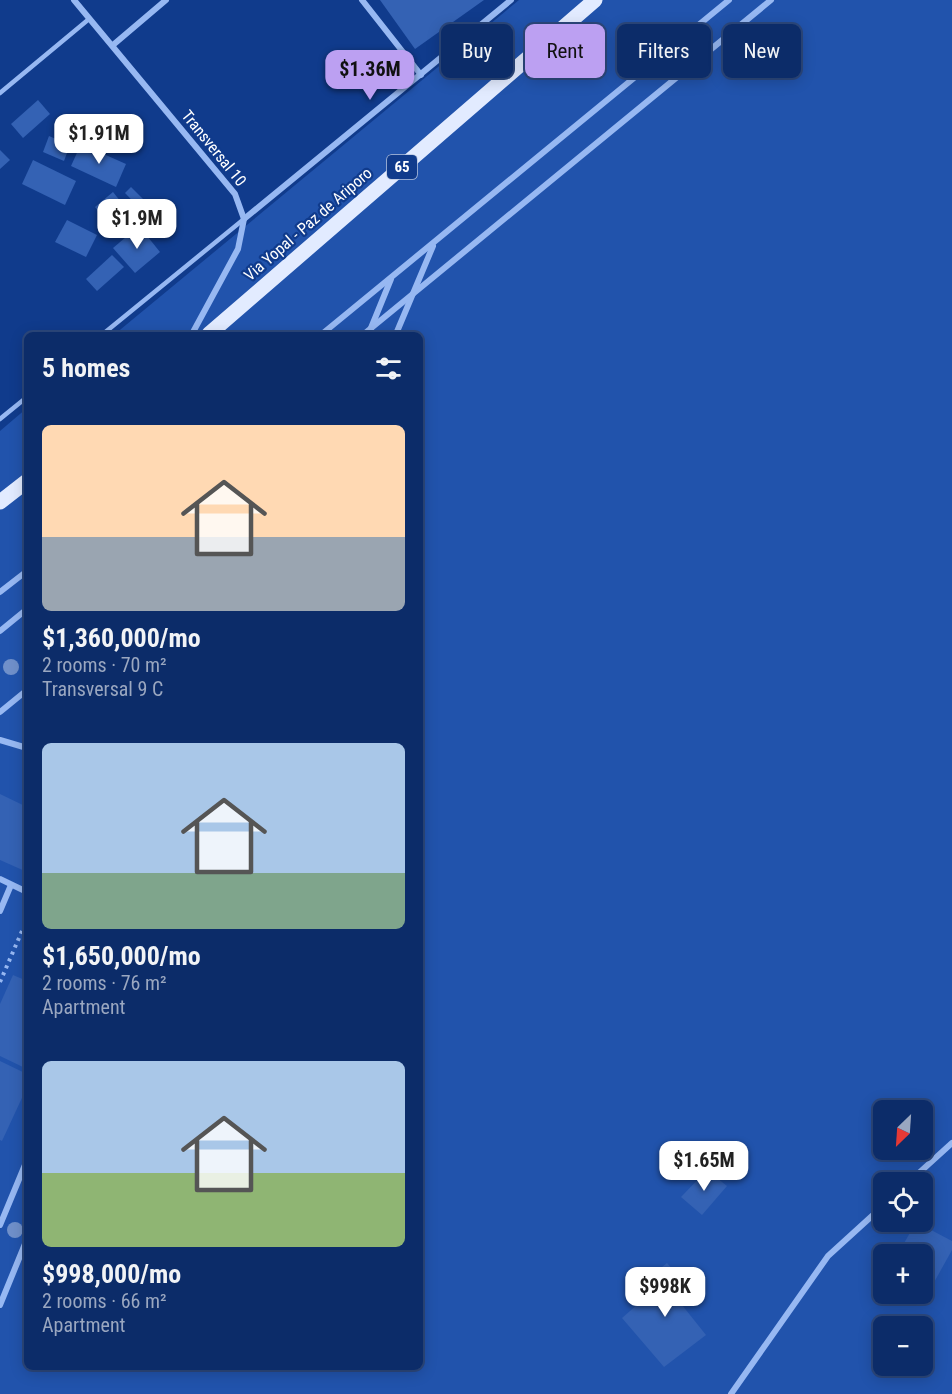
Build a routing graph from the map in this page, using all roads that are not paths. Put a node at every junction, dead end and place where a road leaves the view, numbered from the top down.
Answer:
1 (74, 0) edge
2 (166, 0) edge
3 (362, 0) edge
4 (511, 0) edge
5 (595, 0) edge
6 (729, 0) edge
7 (771, 0) edge
8 (89, 19) junction
9 (113, 45) junction
10 (421, 75) junction
11 (0, 93) edge
12 (244, 219) junction
13 (433, 245) junction
14 (392, 279) junction
15 (412, 295) junction
16 (105, 332) edge
17 (193, 332) edge
18 (211, 332) edge
19 (325, 332) edge
20 (367, 332) edge
21 (368, 332) edge
22 (397, 332) edge
23 (24, 399) edge
24 (0, 419) edge
25 (24, 483) edge
26 (0, 502) edge
27 (24, 573) edge
28 (0, 592) edge
29 (24, 611) edge
30 (0, 631) edge
31 (24, 692) edge
32 (0, 712) edge
33 (0, 740) edge
34 (24, 747) edge
35 (0, 879) edge
36 (11, 885) junction
37 (24, 891) edge
38 (0, 911) edge
39 (952, 1143) edge
40 (24, 1167) edge
41 (920, 1172) edge
42 (873, 1215) edge
43 (0, 1225) edge
44 (24, 1246) edge
45 (0, 1305) edge
46 (731, 1394) edge

1 - 8 street, Transversal 10
2 - 9 street
3 - 10 street
4 - 10 street
5 - 18 main road, Via Yopal - Paz de Ariporo / 65
6 - 13 street
7 - 15 street
8 - 9 street, Transversal 10
8 - 11 lane
9 - 12 street, Transversal 10
10 - 12 street
12 - 16 lane
12 - 17 street
13 - 14 street
13 - 15 street
14 - 19 street
14 - 20 street
15 - 21 street
15 - 22 street
23 - 24 lane
25 - 26 main road
27 - 28 street
29 - 30 street
31 - 32 street
33 - 34 street
35 - 36 street
36 - 37 street
36 - 38 street
39 - 41 street
40 - 43 street
42 - 46 street
44 - 45 street

